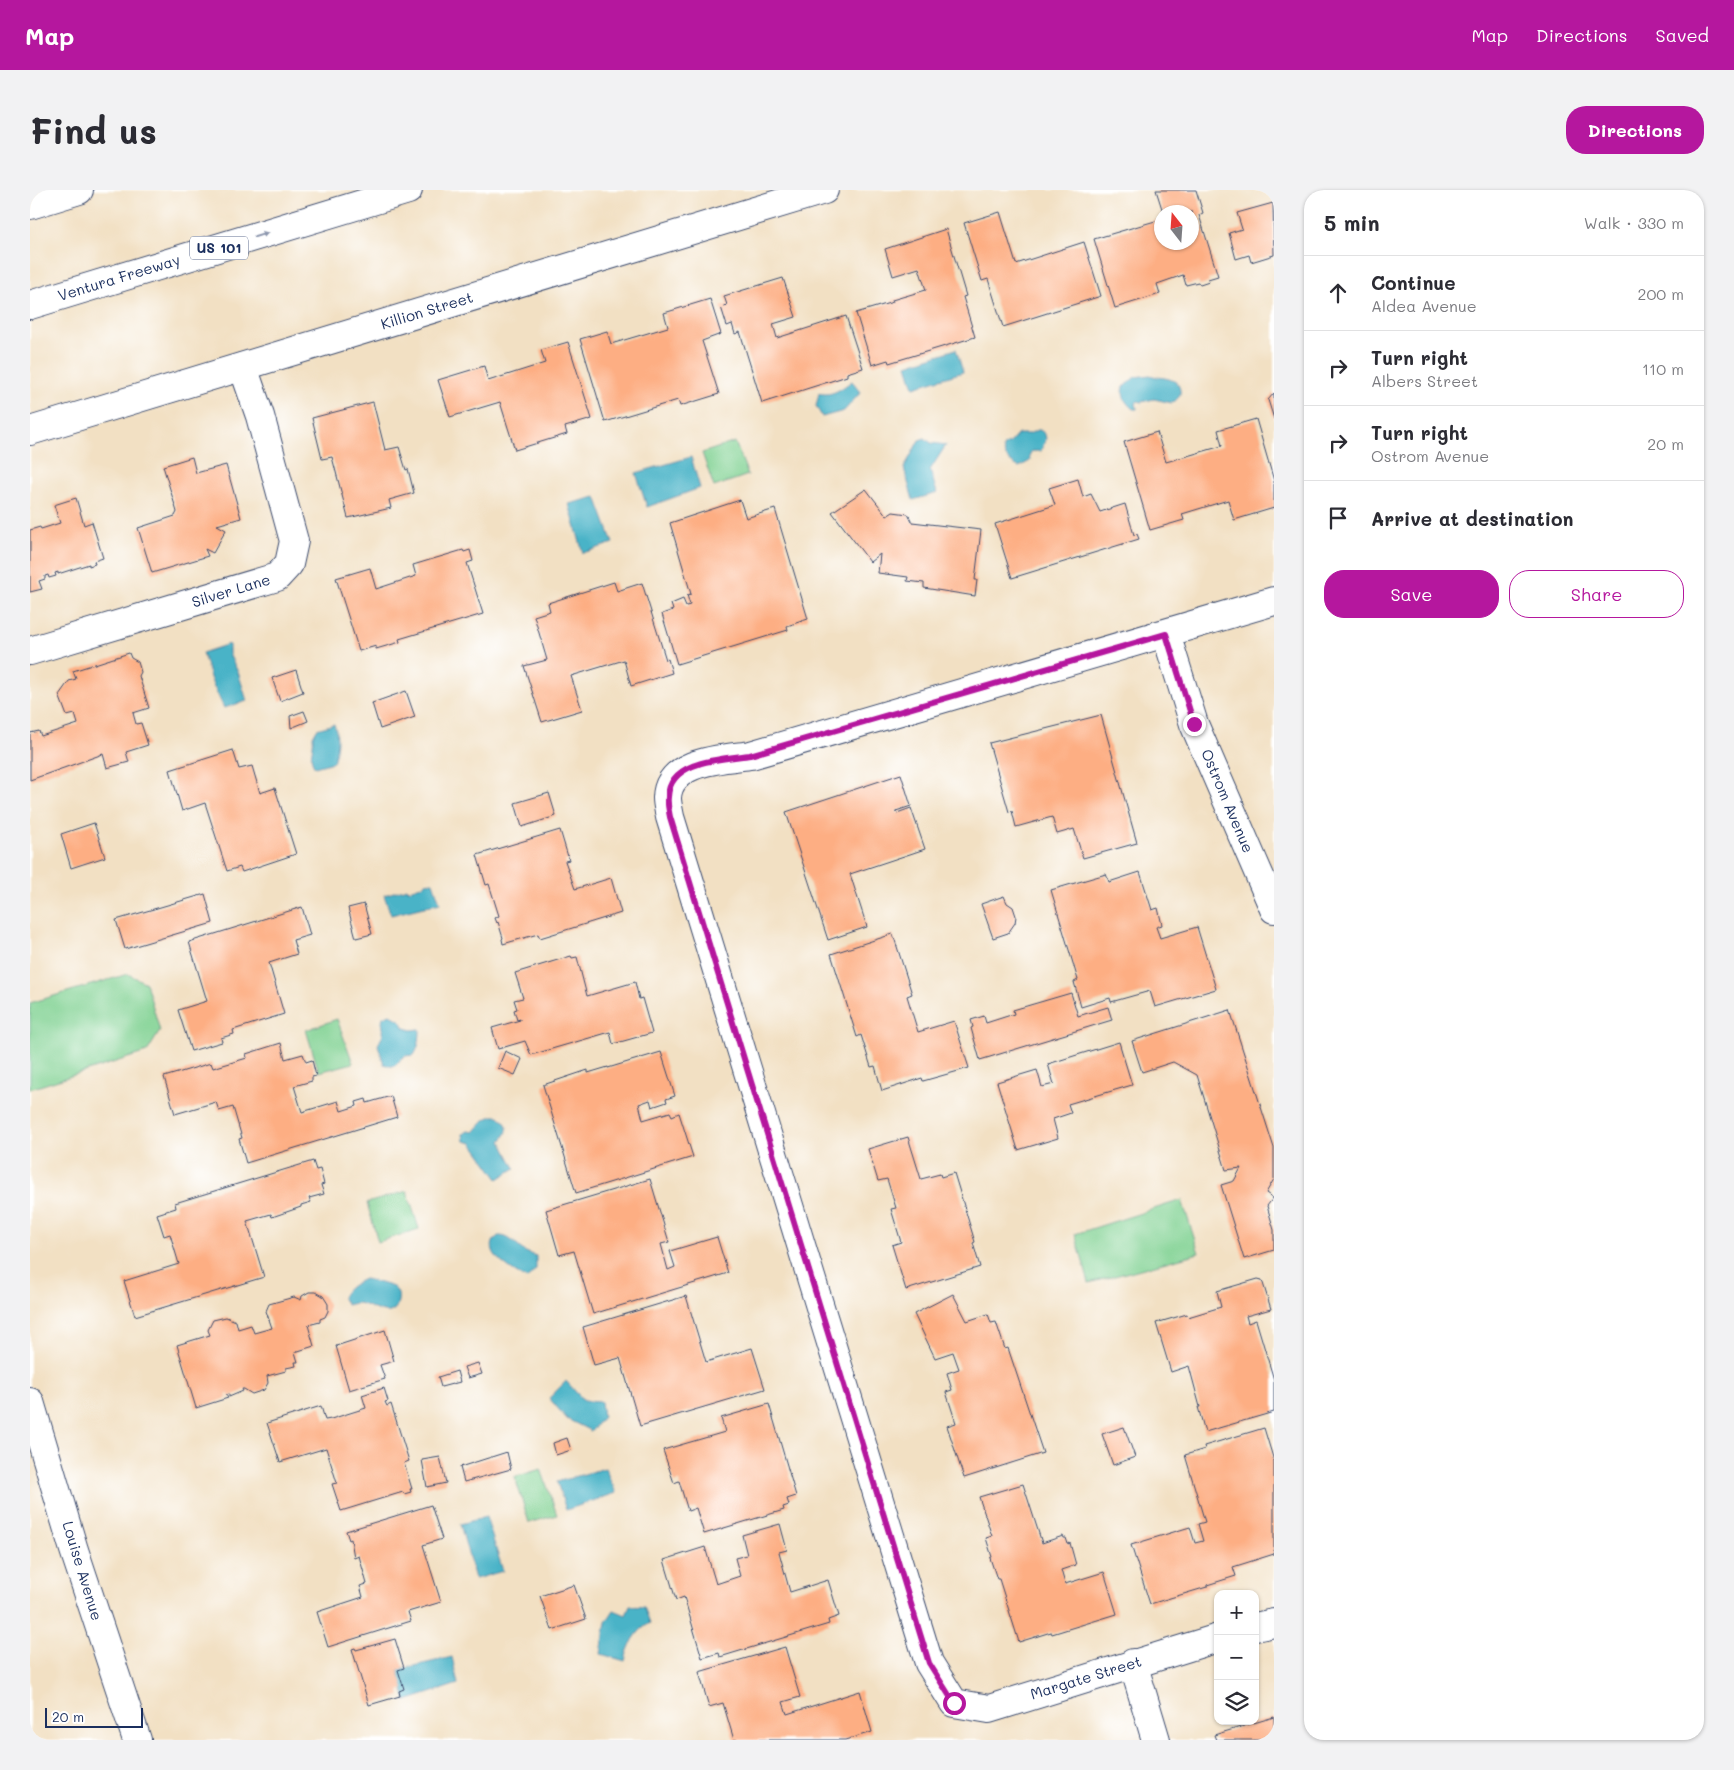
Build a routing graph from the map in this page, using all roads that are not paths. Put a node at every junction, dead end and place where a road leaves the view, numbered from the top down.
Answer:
1 (79, 190) edge
2 (408, 190) edge
3 (824, 190) edge
4 (30, 205) edge
5 (30, 305) edge
6 (243, 367) junction
7 (30, 431) edge
8 (1274, 601) edge
9 (1166, 634) junction
10 (30, 651) edge
11 (1274, 908) edge
12 (30, 1402) edge
13 (1274, 1623) edge
14 (1259, 1625) edge
15 (1214, 1639) edge
16 (1134, 1663) junction
17 (137, 1740) edge
18 (1156, 1740) edge

1 - 4 main road
5 -> 2 main road, Ventura Freeway / US 101
3 - 6 main road, Killion Street
6 - 7 main road, Killion Street
6 - 10 main road, Silver Lane
8 - 9 main road
9 - 11 main road, Ostrom Avenue
9 - 16 main road, Margate Street
12 - 17 main road, Louise Avenue
13 - 14 main road
15 - 16 main road, Margate Street
16 - 18 main road

